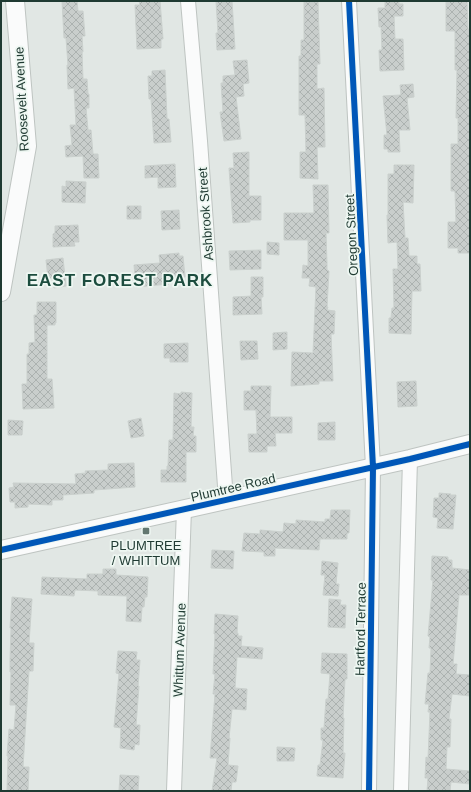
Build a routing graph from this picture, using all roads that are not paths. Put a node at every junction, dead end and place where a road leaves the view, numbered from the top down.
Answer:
1 (14, 1) edge
2 (188, 1) edge
3 (350, 1) edge
4 (1, 292) edge
5 (470, 444) edge
6 (410, 459) junction
7 (373, 467) junction
8 (226, 500) junction
9 (184, 509) junction
10 (1, 550) edge
11 (174, 791) edge
12 (369, 791) edge
13 (401, 791) edge

1 - 4 street, Roosevelt Avenue
2 - 8 street, Ashbrook Street
3 - 7 street, Oregon Street
5 - 6 street, Plumtree Road
6 - 7 street, Plumtree Road
6 - 13 street
7 - 8 street, Plumtree Road
7 - 12 street, Hartford Terrace
8 - 9 street, Plumtree Road
9 - 10 street, Plumtree Road
9 - 11 street, Whittum Avenue

